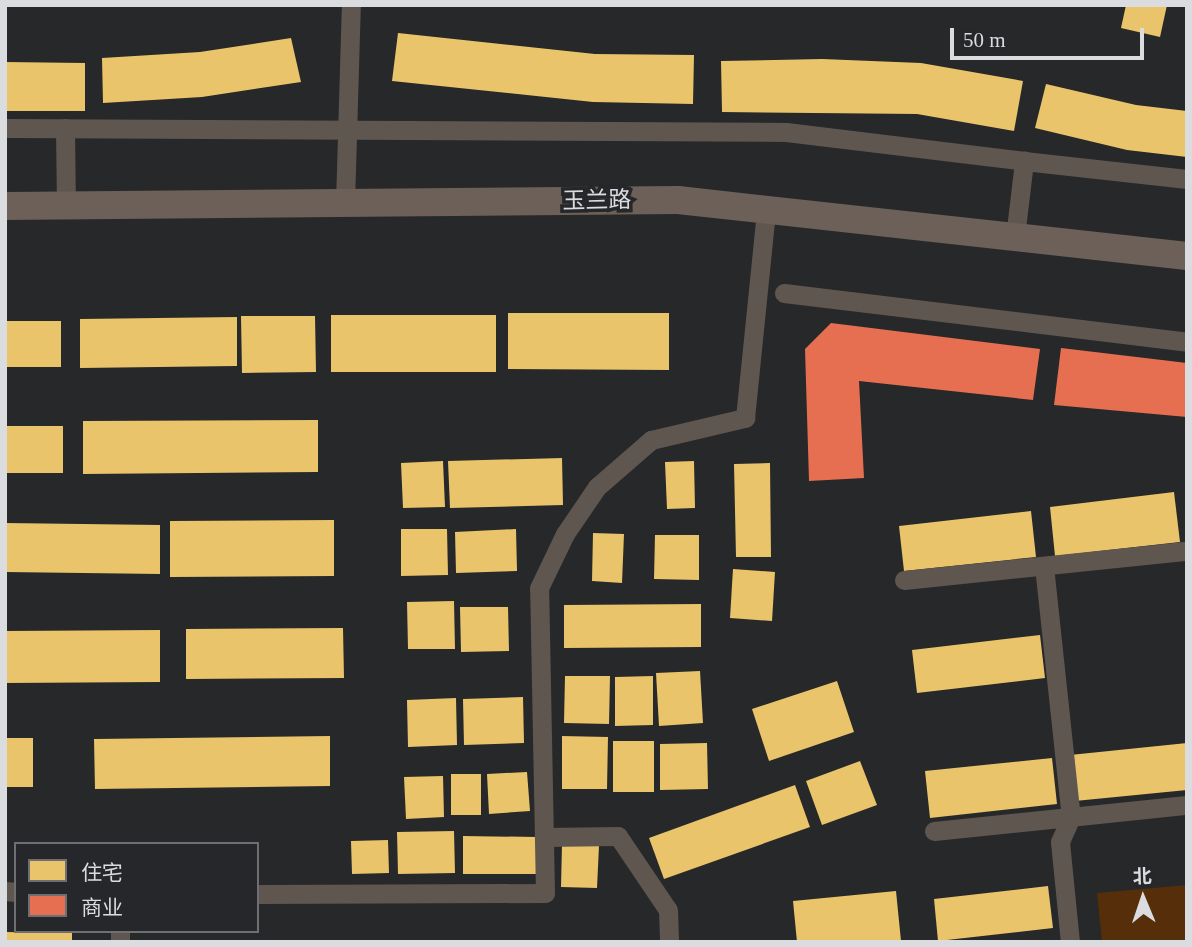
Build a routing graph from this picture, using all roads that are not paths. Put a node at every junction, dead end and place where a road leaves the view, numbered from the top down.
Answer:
1 (351, 5) edge
2 (348, 127) junction
3 (5, 128) edge
4 (65, 128) junction
5 (1024, 161) junction
6 (1187, 179) edge
7 (345, 204) junction
8 (66, 205) junction
9 (5, 206) edge
10 (766, 210) junction
11 (1015, 237) junction
12 (1187, 256) edge
13 (784, 293) dead end
14 (1187, 342) edge
15 (1187, 551) edge
16 (1044, 566) junction
17 (904, 580) dead end
18 (1187, 805) edge
19 (1071, 817) junction
20 (934, 831) dead end
21 (544, 837) junction
22 (259, 894) edge
23 (669, 942) edge
24 (1070, 942) edge

1 - 2 street
2 - 4 street
2 - 5 street
2 - 7 street
3 - 4 street
4 - 8 street
5 - 6 street
5 - 11 street
7 - 8 street, 玉兰路
7 - 10 street, 玉兰路
8 - 9 street, 玉兰路
10 - 11 street, 玉兰路
10 - 21 street
11 - 12 street, 玉兰路
13 - 14 street
15 - 16 street
16 - 17 street
16 - 19 street
18 - 19 street
19 - 20 street
19 - 24 street
21 - 22 street
21 - 23 street

